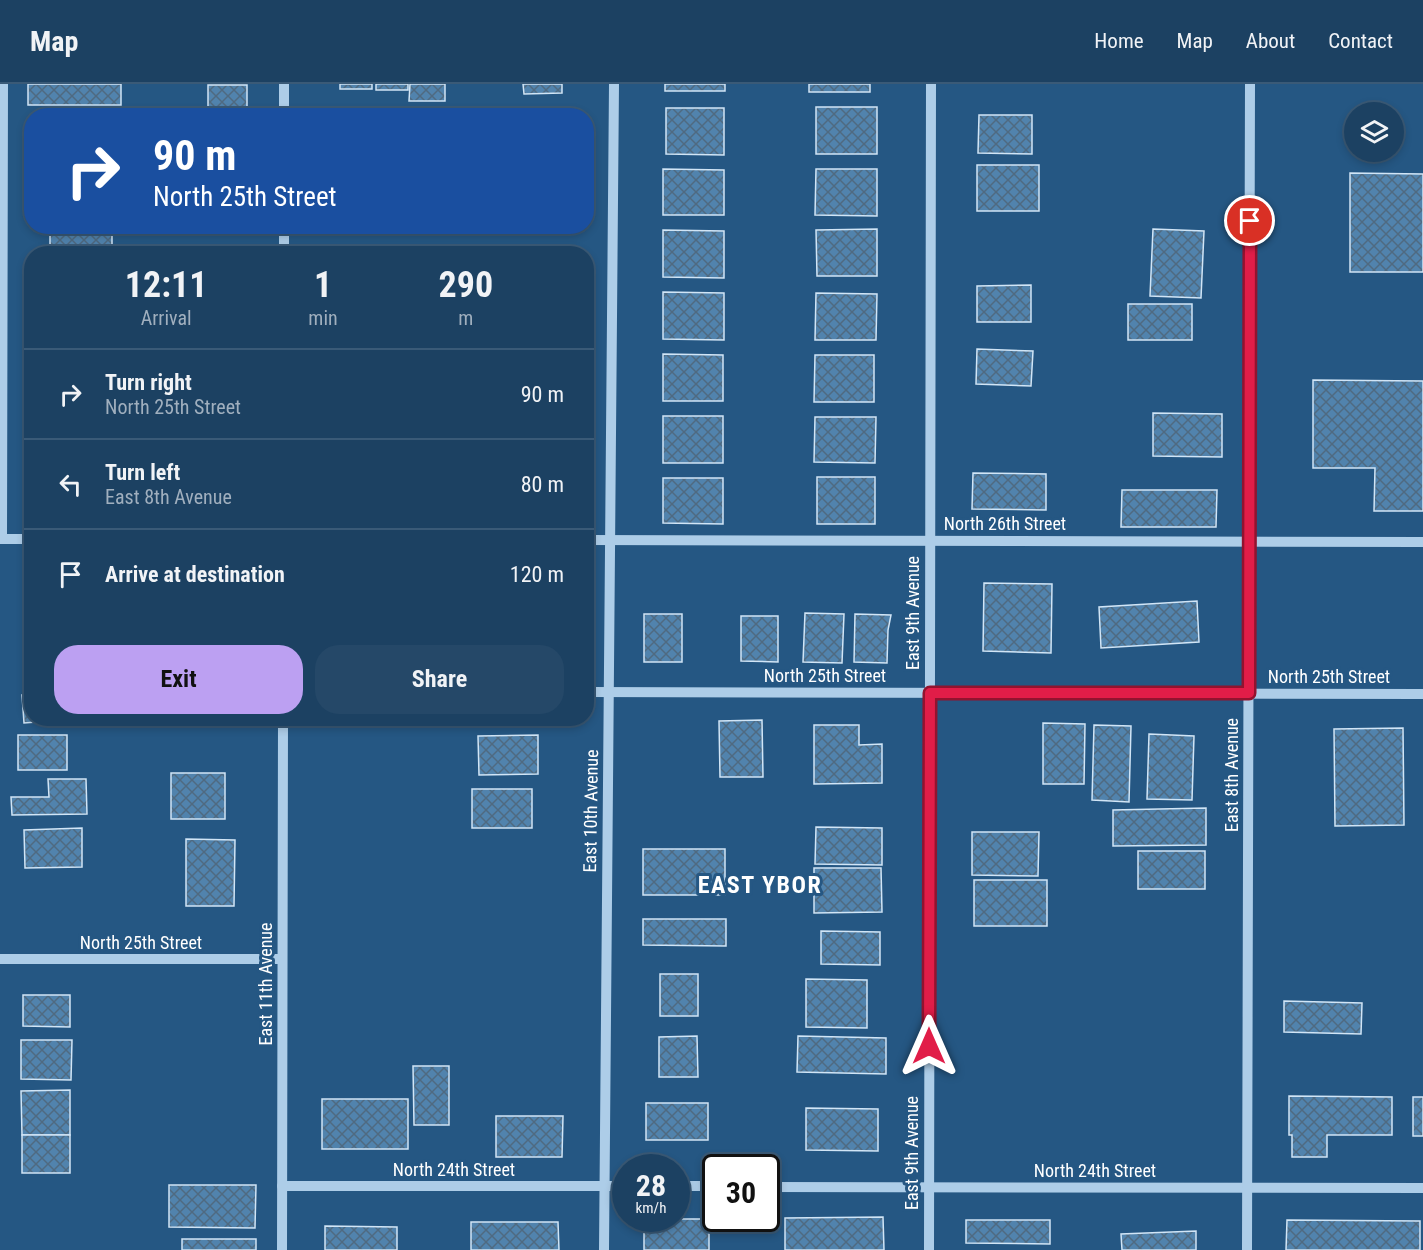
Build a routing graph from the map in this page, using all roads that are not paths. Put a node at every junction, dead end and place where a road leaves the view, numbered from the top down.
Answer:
1 (3, 84) edge
2 (284, 84) edge
3 (614, 84) edge
4 (931, 84) edge
5 (1250, 84) edge
6 (284, 108) edge
7 (1, 539) edge
8 (24, 539) edge
9 (594, 540) edge
10 (610, 540) junction
11 (930, 541) junction
12 (1249, 542) junction
13 (1423, 542) edge
14 (594, 692) edge
15 (609, 692) junction
16 (930, 693) junction
17 (1249, 693) junction
18 (1423, 694) edge
19 (283, 726) edge
20 (0, 959) edge
21 (282, 959) junction
22 (282, 1186) junction
23 (604, 1186) junction
24 (612, 1186) edge
25 (780, 1187) edge
26 (929, 1187) junction
27 (1248, 1188) junction
28 (1423, 1188) edge
29 (282, 1250) edge
30 (604, 1250) edge
31 (929, 1250) edge
32 (1247, 1250) edge

1 - 7 street
2 - 6 street
3 - 10 street, East 10th Avenue
4 - 11 street, East 9th Avenue
5 - 12 street, East 8th Avenue
7 - 8 street
9 - 10 street, North 26th Street
10 - 11 street, North 26th Street
10 - 15 street, East 10th Avenue
11 - 12 street, North 26th Street
11 - 16 street, East 9th Avenue
12 - 13 street, North 26th Street
12 - 17 street, East 8th Avenue
14 - 15 street, North 25th Street
15 - 16 street, North 25th Street
15 - 23 street, East 10th Avenue
16 - 17 street, North 25th Street
16 - 26 street, East 9th Avenue
17 - 18 street, North 25th Street
17 - 27 street, East 8th Avenue
19 - 21 street, East 11th Avenue
20 - 21 street, North 25th Street
21 - 22 street, East 11th Avenue
22 - 23 street, North 24th Street
22 - 29 street, East 11th Avenue
23 - 24 street, North 24th Street
23 - 30 street, East 10th Avenue
25 - 26 street, North 24th Street
26 - 27 street, North 24th Street
26 - 31 street, East 9th Avenue
27 - 28 street, North 24th Street
27 - 32 street, East 8th Avenue

